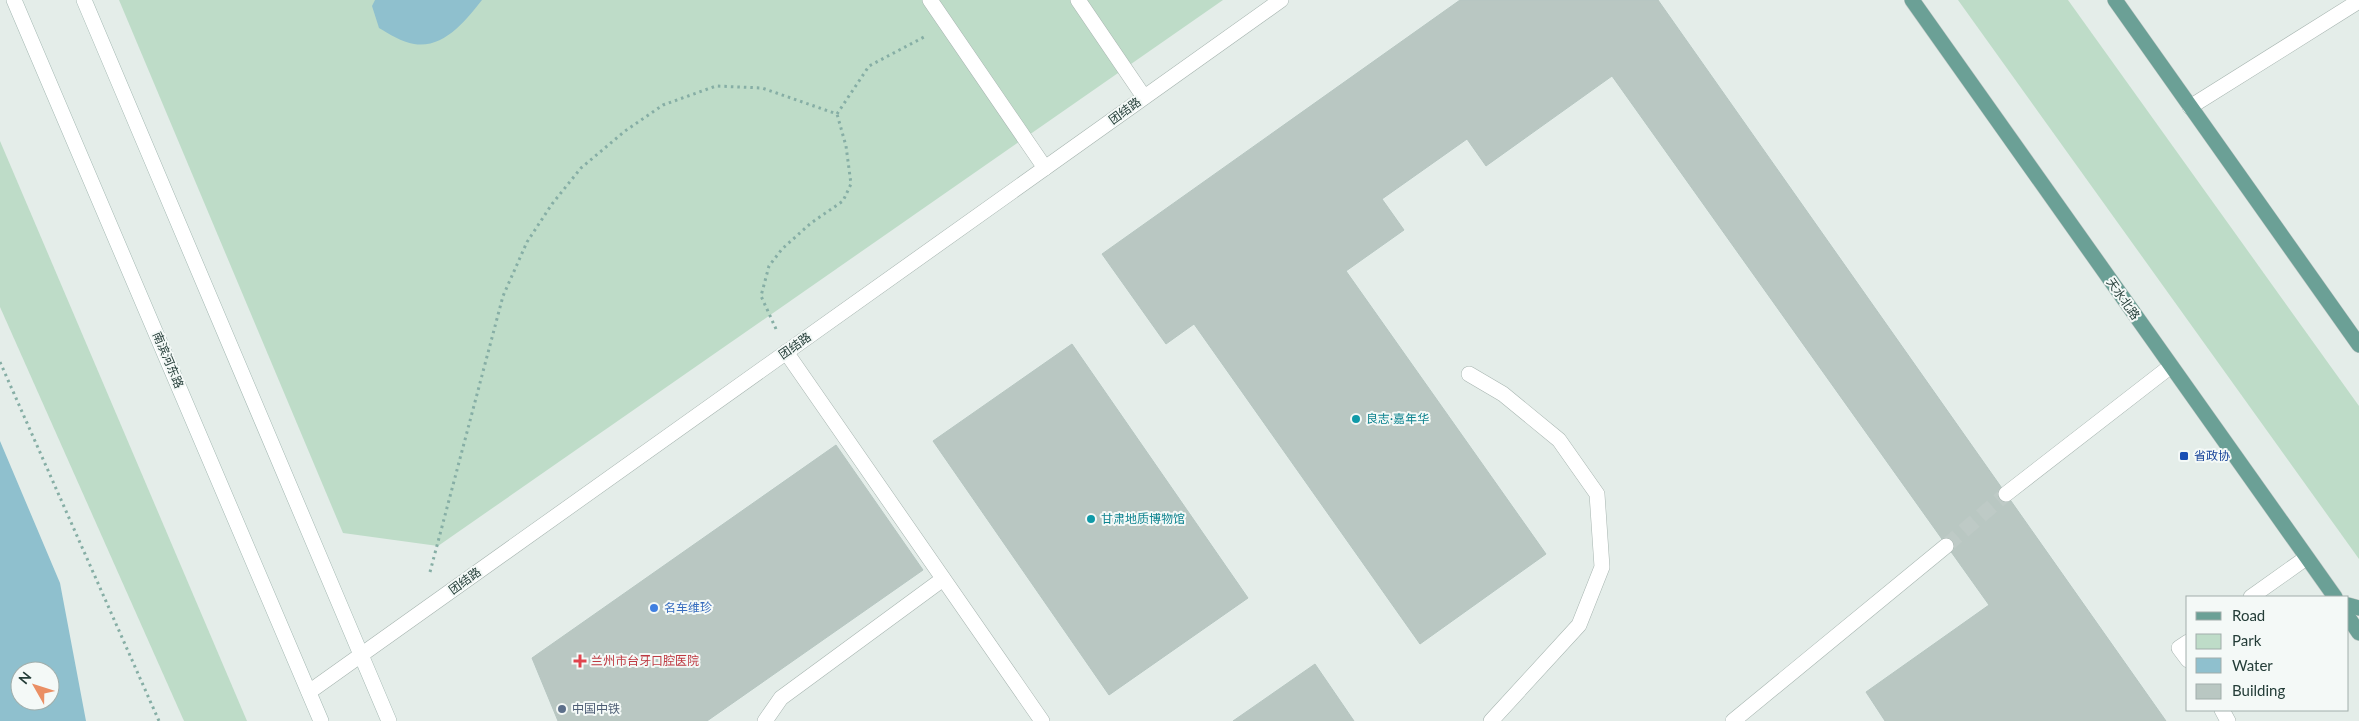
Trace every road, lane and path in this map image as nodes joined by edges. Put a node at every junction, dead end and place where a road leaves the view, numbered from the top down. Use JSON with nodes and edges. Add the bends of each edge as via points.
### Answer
{"nodes":[{"id":1,"x":14,"y":0,"type":"edge"},
{"id":2,"x":84,"y":0,"type":"edge"},
{"id":3,"x":930,"y":0,"type":"edge"},
{"id":4,"x":1078,"y":0,"type":"edge"},
{"id":5,"x":1281,"y":0,"type":"edge"},
{"id":6,"x":1912,"y":0,"type":"edge"},
{"id":7,"x":2115,"y":0,"type":"edge"},
{"id":8,"x":2359,"y":1,"type":"edge"},
{"id":9,"x":947,"y":25,"type":"junction"},
{"id":10,"x":1144,"y":97,"type":"junction"},
{"id":11,"x":2190,"y":107,"type":"junction"},
{"id":12,"x":837,"y":114,"type":"junction"},
{"id":13,"x":1045,"y":168,"type":"junction"},
{"id":14,"x":2359,"y":345,"type":"edge"},
{"id":15,"x":786,"y":352,"type":"junction"},
{"id":16,"x":0,"y":362,"type":"edge"},
{"id":17,"x":2171,"y":366,"type":"junction"},
{"id":18,"x":1469,"y":374,"type":"dead end"},
{"id":19,"x":2006,"y":494,"type":"tunnel mouth"},
{"id":20,"x":1946,"y":546,"type":"tunnel mouth"},
{"id":21,"x":2306,"y":558,"type":"junction"},
{"id":22,"x":944,"y":579,"type":"junction"},
{"id":23,"x":2252,"y":596,"type":"edge"},
{"id":24,"x":2334,"y":596,"type":"edge"},
{"id":25,"x":418,"y":614,"type":"junction"},
{"id":26,"x":2349,"y":618,"type":"edge"},
{"id":27,"x":2359,"y":633,"type":"edge"},
{"id":28,"x":2186,"y":643,"type":"edge"},
{"id":29,"x":362,"y":654,"type":"junction"},
{"id":30,"x":2186,"y":657,"type":"edge"},
{"id":31,"x":309,"y":692,"type":"junction"},
{"id":32,"x":158,"y":721,"type":"edge"},
{"id":33,"x":321,"y":721,"type":"edge"},
{"id":34,"x":389,"y":721,"type":"edge"},
{"id":35,"x":765,"y":721,"type":"edge"},
{"id":36,"x":1042,"y":721,"type":"edge"},
{"id":37,"x":1491,"y":721,"type":"edge"},
{"id":38,"x":1732,"y":721,"type":"edge"}],
"edges":[{"from":1,"to":31,"type":"street","name":"南滨河东路"},
{"from":2,"to":29,"type":"street"},
{"from":3,"to":9,"type":"street"},
{"from":4,"to":10,"type":"street"},
{"from":5,"to":10,"type":"street","name":"团结路"},
{"from":6,"to":17,"type":"main road","name":"天水北路"},
{"from":7,"to":11,"type":"main road"},
{"from":8,"to":11,"type":"street"},
{"from":9,"to":12,"type":"path","via":[[869,66]]},
{"from":9,"to":13,"type":"street"},
{"from":10,"to":13,"type":"street","name":"团结路"},
{"from":11,"to":14,"type":"main road"},
{"from":12,"to":15,"type":"path","via":[[846,146],[851,184],[842,201],[782,249],[769,266],[761,296]]},
{"from":12,"to":25,"type":"path","via":[[762,88],[716,86],[663,105],[625,131],[581,168],[527,242],[503,296]]},
{"from":13,"to":15,"type":"street","name":"团结路"},
{"from":15,"to":22,"type":"street"},
{"from":15,"to":25,"type":"street","name":"团结路"},
{"from":16,"to":32,"type":"path"},
{"from":17,"to":19,"type":"street"},
{"from":17,"to":21,"type":"main road","name":"天水北路"},
{"from":18,"to":37,"type":"street","via":[[1503,394],[1560,440],[1597,494],[1602,566],[1579,625]]},
{"from":20,"to":38,"type":"street"},
{"from":21,"to":23,"type":"street"},
{"from":21,"to":24,"type":"main road","name":"天水北路"},
{"from":22,"to":35,"type":"street","via":[[780,698]]},
{"from":22,"to":36,"type":"street"},
{"from":25,"to":29,"type":"street","name":"团结路"},
{"from":26,"to":27,"type":"main road"},
{"from":28,"to":30,"type":"street","via":[[2179,648]]},
{"from":29,"to":31,"type":"street","name":"团结路"},
{"from":29,"to":34,"type":"street"},
{"from":31,"to":33,"type":"street","name":"南滨河东路"}]}
